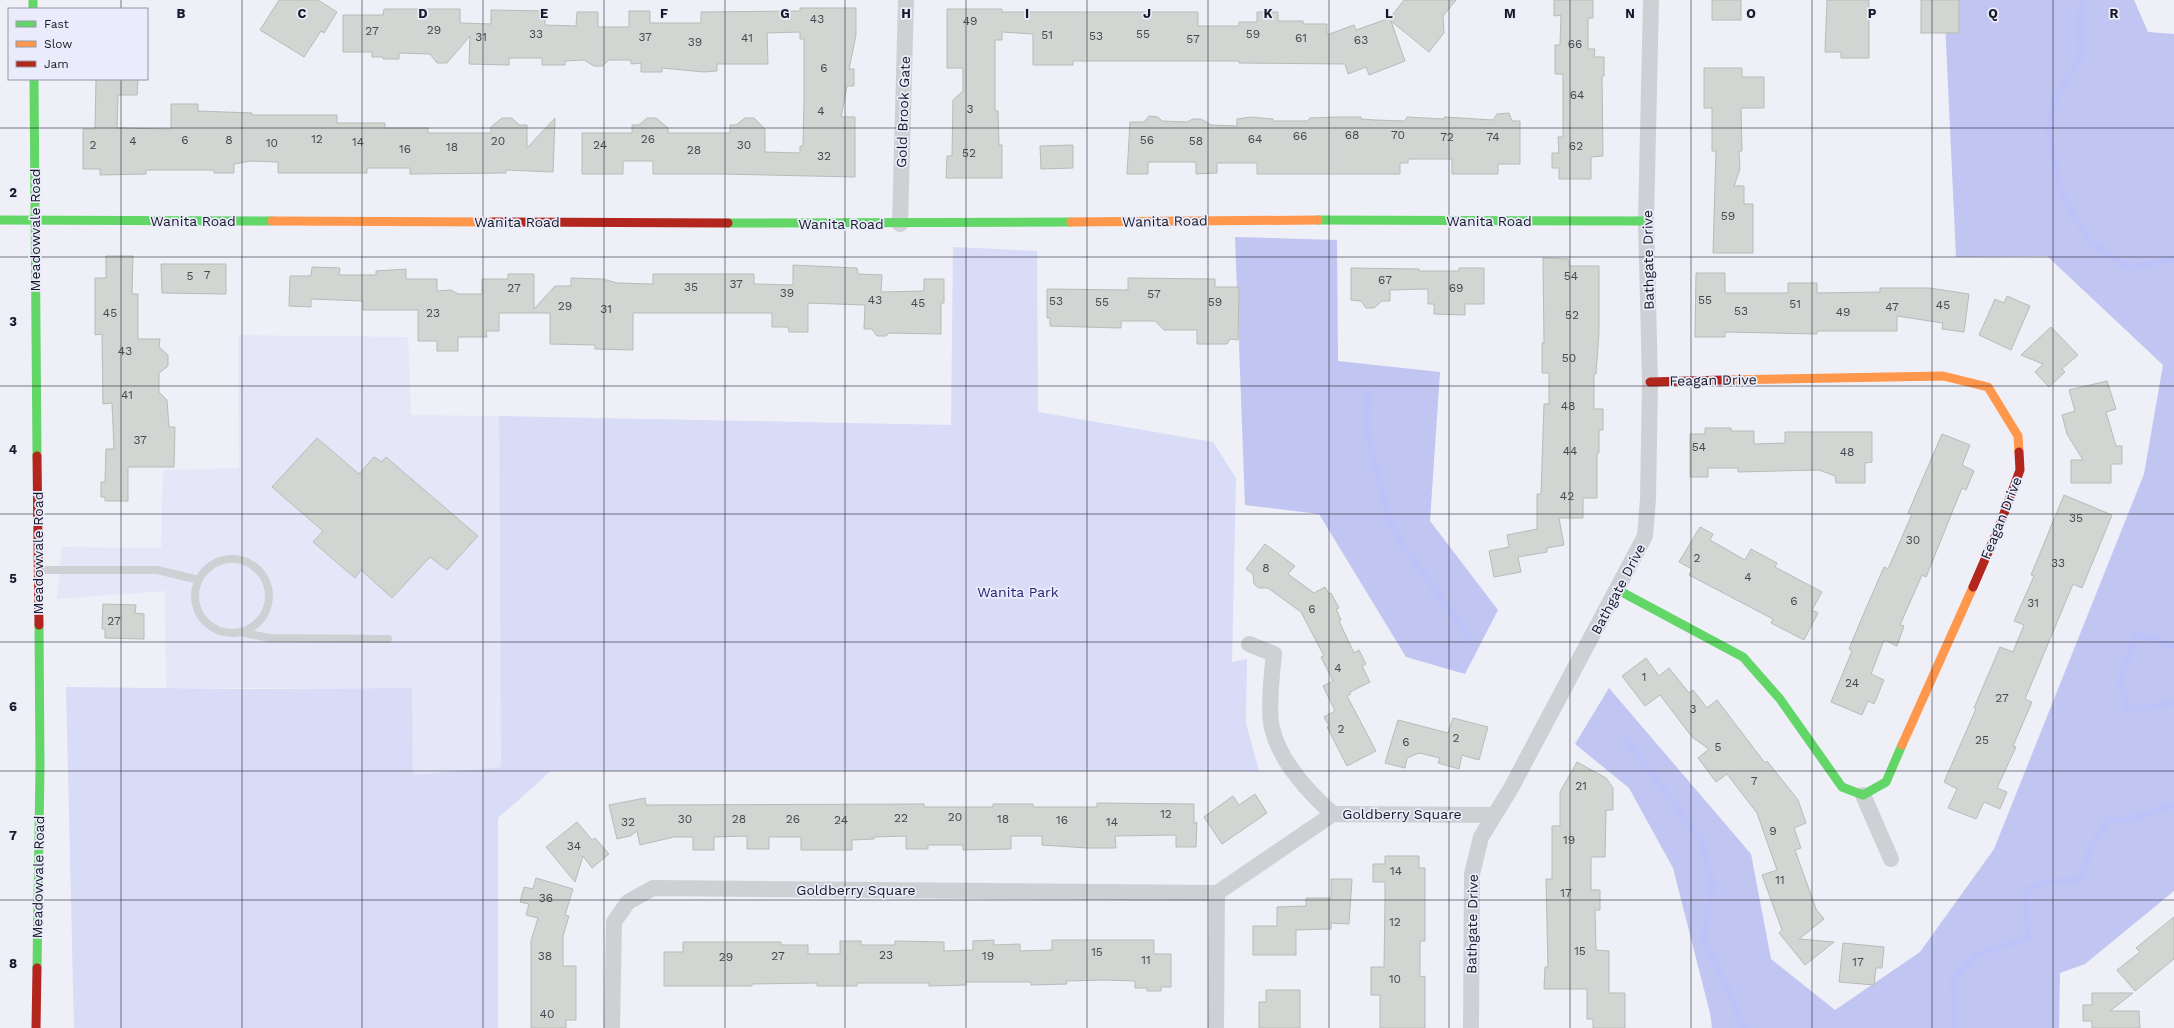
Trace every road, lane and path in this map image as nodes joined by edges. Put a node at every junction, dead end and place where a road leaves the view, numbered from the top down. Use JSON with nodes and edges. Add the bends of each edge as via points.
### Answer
{"nodes":[{"id":1,"x":906,"y":0,"type":"edge"},
{"id":2,"x":1651,"y":0,"type":"edge"},
{"id":3,"x":34,"y":80,"type":"edge"},
{"id":4,"x":0,"y":220,"type":"edge"},
{"id":5,"x":36,"y":220,"type":"junction"},
{"id":6,"x":1646,"y":221,"type":"junction"},
{"id":7,"x":900,"y":224,"type":"junction"},
{"id":8,"x":1650,"y":382,"type":"junction"},
{"id":9,"x":38,"y":570,"type":"junction"},
{"id":10,"x":199,"y":580,"type":"junction"},
{"id":11,"x":1618,"y":590,"type":"junction"},
{"id":12,"x":239,"y":632,"type":"junction"},
{"id":13,"x":388,"y":639,"type":"dead end"},
{"id":14,"x":1249,"y":644,"type":"dead end"},
{"id":15,"x":1863,"y":795,"type":"junction"},
{"id":16,"x":1333,"y":814,"type":"junction"},
{"id":17,"x":1492,"y":815,"type":"junction"},
{"id":18,"x":1892,"y":858,"type":"dead end"},
{"id":19,"x":1217,"y":893,"type":"junction"},
{"id":20,"x":36,"y":1028,"type":"edge"},
{"id":21,"x":612,"y":1028,"type":"edge"},
{"id":22,"x":1216,"y":1028,"type":"edge"},
{"id":23,"x":1471,"y":1028,"type":"edge"}],
"edges":[{"from":1,"to":7,"type":"street","name":"Gold Brook Gate"},
{"from":2,"to":6,"type":"street","name":"Bathgate Drive"},
{"from":3,"to":5,"type":"street","name":"Meadowvale Road"},
{"from":4,"to":5,"type":"street","name":"Wanita Road"},
{"from":5,"to":7,"type":"street","name":"Wanita Road"},
{"from":5,"to":9,"type":"street","name":"Meadowvale Road"},
{"from":6,"to":7,"type":"street","name":"Wanita Road","via":[[1226,220]]},
{"from":6,"to":8,"type":"street","name":"Bathgate Drive"},
{"from":8,"to":11,"type":"street","name":"Bathgate Drive","via":[[1645,536]]},
{"from":8,"to":15,"type":"street","name":"Feagan Drive","via":[[1943,376],[1988,387],[2018,436],[2020,470],[2000,527],[1886,782]]},
{"from":9,"to":10,"type":"lane","via":[[157,570]]},
{"from":9,"to":20,"type":"street","name":"Meadowvale Road","via":[[40,792]]},
{"from":10,"to":12,"type":"lane","via":[[195,600],[198,612],[205,622],[221,631]]},
{"from":10,"to":12,"type":"lane","via":[[209,566],[233,559],[255,567],[263,576],[268,587],[266,611],[250,628]]},
{"from":11,"to":15,"type":"street","via":[[1743,657],[1780,699],[1842,787]]},
{"from":11,"to":17,"type":"street","name":"Bathgate Drive","via":[[1510,790]]},
{"from":12,"to":13,"type":"lane","via":[[270,638]]},
{"from":14,"to":16,"type":"street","via":[[1274,654],[1271,727],[1286,760],[1313,797]]},
{"from":15,"to":18,"type":"street"},
{"from":16,"to":17,"type":"street","name":"Goldberry Square"},
{"from":16,"to":19,"type":"street","name":"Goldberry Square"},
{"from":17,"to":23,"type":"street","name":"Bathgate Drive","via":[[1481,837],[1472,874]]},
{"from":19,"to":21,"type":"street","name":"Goldberry Square","via":[[653,888],[628,902],[614,922]]},
{"from":19,"to":22,"type":"street"}]}
